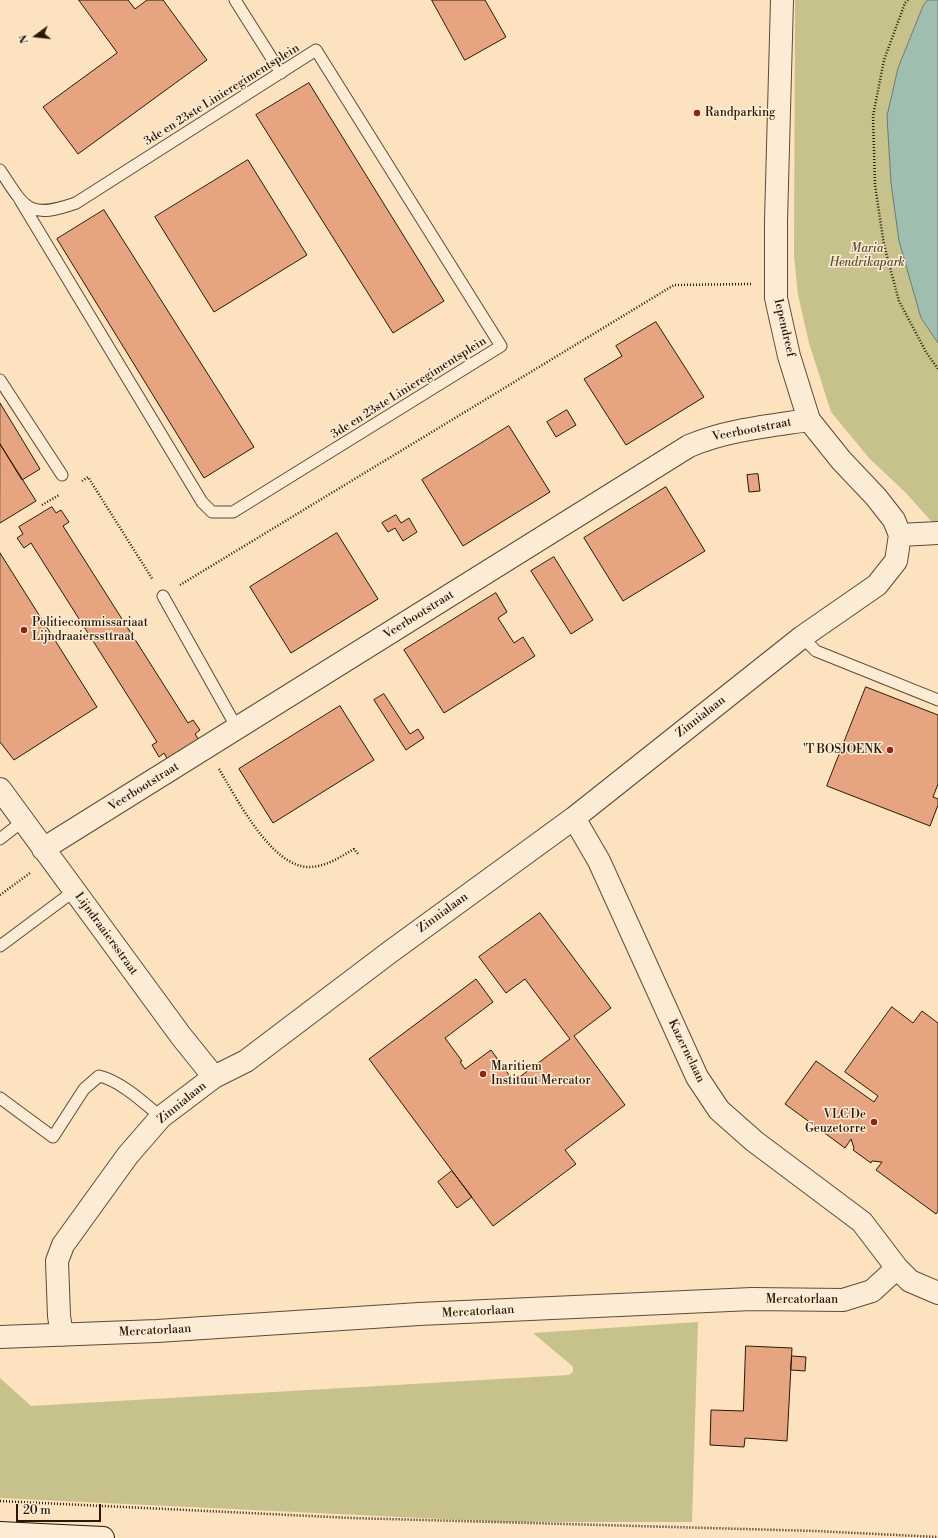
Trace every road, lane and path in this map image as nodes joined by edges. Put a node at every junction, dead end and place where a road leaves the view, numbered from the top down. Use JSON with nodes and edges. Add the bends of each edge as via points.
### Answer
{"nodes":[{"id":1,"x":235,"y":0,"type":"edge"},
{"id":2,"x":782,"y":0,"type":"edge"},
{"id":3,"x":908,"y":0,"type":"edge"},
{"id":4,"x":281,"y":73,"type":"junction"},
{"id":5,"x":0,"y":170,"type":"edge"},
{"id":6,"x":20,"y":200,"type":"junction"},
{"id":7,"x":776,"y":283,"type":"junction"},
{"id":8,"x":938,"y":369,"type":"edge"},
{"id":9,"x":0,"y":380,"type":"edge"},
{"id":10,"x":809,"y":420,"type":"junction"},
{"id":11,"x":62,"y":474,"type":"dead end"},
{"id":12,"x":76,"y":484,"type":"dead end"},
{"id":13,"x":64,"y":491,"type":"dead end"},
{"id":14,"x":42,"y":505,"type":"dead end"},
{"id":15,"x":938,"y":533,"type":"edge"},
{"id":16,"x":900,"y":535,"type":"junction"},
{"id":17,"x":163,"y":596,"type":"junction"},
{"id":18,"x":802,"y":637,"type":"junction"},
{"id":19,"x":938,"y":700,"type":"edge"},
{"id":20,"x":237,"y":728,"type":"junction"},
{"id":21,"x":206,"y":748,"type":"junction"},
{"id":22,"x":0,"y":790,"type":"edge"},
{"id":23,"x":574,"y":818,"type":"junction"},
{"id":24,"x":23,"y":822,"type":"junction"},
{"id":25,"x":0,"y":839,"type":"edge"},
{"id":26,"x":47,"y":854,"type":"junction"},
{"id":27,"x":358,"y":854,"type":"dead end"},
{"id":28,"x":74,"y":891,"type":"junction"},
{"id":29,"x":0,"y":895,"type":"edge"},
{"id":30,"x":0,"y":946,"type":"edge"},
{"id":31,"x":214,"y":1076,"type":"junction"},
{"id":32,"x":0,"y":1098,"type":"edge"},
{"id":33,"x":161,"y":1117,"type":"junction"},
{"id":34,"x":897,"y":1268,"type":"junction"},
{"id":35,"x":938,"y":1293,"type":"edge"},
{"id":36,"x":62,"y":1335,"type":"junction"},
{"id":37,"x":0,"y":1337,"type":"edge"},
{"id":38,"x":0,"y":1501,"type":"edge"},
{"id":39,"x":0,"y":1532,"type":"edge"},
{"id":40,"x":938,"y":1537,"type":"edge"},
{"id":41,"x":103,"y":1538,"type":"edge"}],
"edges":[{"from":1,"to":4,"type":"lane"},
{"from":2,"to":7,"type":"street","name":"Iependreef"},
{"from":3,"to":8,"type":"path","via":[[884,60],[873,116],[875,185],[884,244],[899,300],[926,352]]},
{"from":4,"to":6,"type":"lane","name":"3de en 23ste Linieregimentsplein","via":[[76,203],[56,210],[34,211]]},
{"from":4,"to":6,"type":"lane","name":"3de en 23ste Linieregimentsplein","via":[[316,50],[501,346],[233,512],[212,512],[202,502]]},
{"from":5,"to":6,"type":"lane","name":"3de en 23ste Linieregimentsplein"},
{"from":7,"to":10,"type":"street","name":"Iependreef","via":[[776,298],[789,356]]},
{"from":7,"to":17,"type":"path","via":[[674,285]]},
{"from":9,"to":11,"type":"lane"},
{"from":10,"to":16,"type":"street","name":"Iependreef","via":[[841,460],[876,497],[894,520]]},
{"from":10,"to":20,"type":"street","name":"Veerbootstraat","via":[[722,434],[689,446]]},
{"from":12,"to":17,"type":"path","via":[[88,477]]},
{"from":13,"to":14,"type":"path"},
{"from":15,"to":16,"type":"street"},
{"from":16,"to":18,"type":"street","name":"Zinnialaan","via":[[896,561],[877,585]]},
{"from":17,"to":20,"type":"lane"},
{"from":18,"to":19,"type":"lane","via":[[816,651]]},
{"from":18,"to":23,"type":"street","name":"Zinnialaan"},
{"from":20,"to":21,"type":"street","name":"Veerbootstraat"},
{"from":21,"to":26,"type":"street","name":"Veerbootstraat"},
{"from":21,"to":27,"type":"path","via":[[258,831],[289,861],[308,867],[318,866],[332,862],[354,849]]},
{"from":22,"to":24,"type":"street","name":"Lijndraaiersstraat"},
{"from":23,"to":31,"type":"street","name":"Zinnialaan","via":[[246,1061]]},
{"from":23,"to":34,"type":"street","name":"Kazernelaan","via":[[599,861],[697,1077],[719,1110],[754,1141],[862,1222]]},
{"from":24,"to":25,"type":"lane"},
{"from":24,"to":26,"type":"street","name":"Lijndraaiersstraat"},
{"from":26,"to":28,"type":"street","name":"Lijndraaiersstraat"},
{"from":26,"to":29,"type":"path"},
{"from":28,"to":30,"type":"lane"},
{"from":28,"to":31,"type":"street","name":"Lijndraaiersstraat","via":[[181,1036]]},
{"from":31,"to":33,"type":"street","name":"Zinnialaan"},
{"from":32,"to":33,"type":"lane","via":[[53,1137],[84,1088],[99,1076],[109,1078]]},
{"from":33,"to":36,"type":"street","name":"Zinnialaan","via":[[128,1155],[63,1245],[57,1261]]},
{"from":34,"to":35,"type":"street","via":[[910,1281]]},
{"from":34,"to":36,"type":"street","name":"Mercatorlaan","via":[[872,1291],[843,1300],[729,1300],[419,1314]]},
{"from":36,"to":37,"type":"street","name":"Mercatorlaan"},
{"from":38,"to":40,"type":"path","via":[[352,1518],[815,1531]]},
{"from":39,"to":41,"type":"street"}]}
